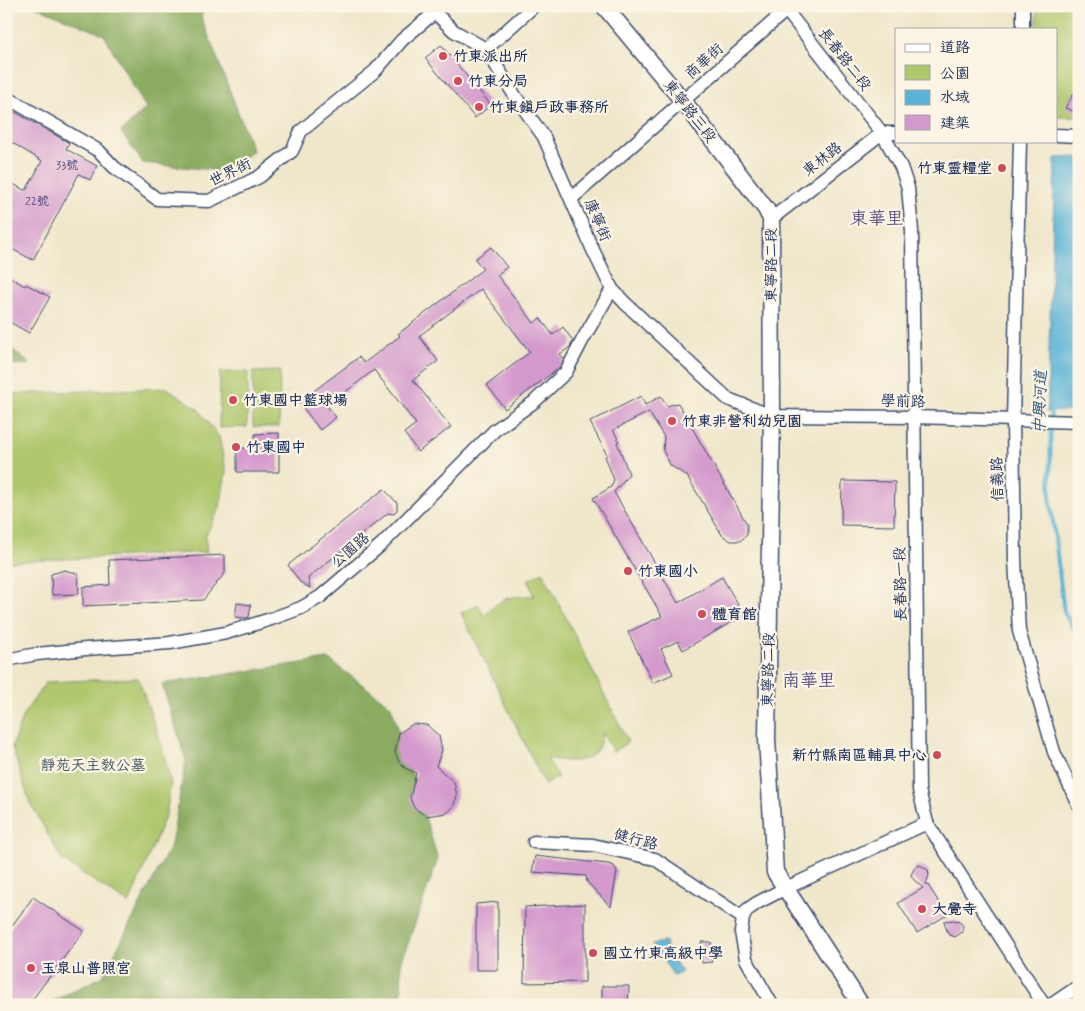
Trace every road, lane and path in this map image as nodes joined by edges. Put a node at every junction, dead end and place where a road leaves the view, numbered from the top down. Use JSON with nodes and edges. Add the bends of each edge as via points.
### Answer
{"nodes":[{"id":1,"x":534,"y":6,"type":"edge"},
{"id":2,"x":604,"y":6,"type":"edge"},
{"id":3,"x":1023,"y":6,"type":"edge"},
{"id":4,"x":786,"y":8,"type":"edge"},
{"id":5,"x":431,"y":9,"type":"edge"},
{"id":6,"x":1022,"y":28,"type":"edge"},
{"id":7,"x":486,"y":48,"type":"junction"},
{"id":8,"x":6,"y":98,"type":"edge"},
{"id":9,"x":683,"y":101,"type":"junction"},
{"id":10,"x":882,"y":133,"type":"junction"},
{"id":11,"x":895,"y":133,"type":"edge"},
{"id":12,"x":1058,"y":135,"type":"edge"},
{"id":13,"x":1079,"y":136,"type":"edge"},
{"id":14,"x":1020,"y":142,"type":"edge"},
{"id":15,"x":571,"y":199,"type":"junction"},
{"id":16,"x":771,"y":219,"type":"junction"},
{"id":17,"x":612,"y":288,"type":"junction"},
{"id":18,"x":772,"y":416,"type":"junction"},
{"id":19,"x":914,"y":417,"type":"junction"},
{"id":20,"x":1012,"y":420,"type":"junction"},
{"id":21,"x":1079,"y":422,"type":"edge"},
{"id":22,"x":6,"y":660,"type":"edge"},
{"id":23,"x":1079,"y":806,"type":"edge"},
{"id":24,"x":927,"y":823,"type":"junction"},
{"id":25,"x":534,"y":842,"type":"dead end"},
{"id":26,"x":784,"y":889,"type":"junction"},
{"id":27,"x":743,"y":918,"type":"junction"},
{"id":28,"x":1079,"y":986,"type":"edge"},
{"id":29,"x":772,"y":1005,"type":"edge"},
{"id":30,"x":861,"y":1005,"type":"edge"},
{"id":31,"x":1044,"y":1005,"type":"edge"},
{"id":32,"x":1051,"y":1005,"type":"edge"}],
"edges":[{"from":1,"to":7,"type":"street"},
{"from":2,"to":9,"type":"main road","name":"東寧路三段"},
{"from":3,"to":6,"type":"street"},
{"from":4,"to":9,"type":"street","name":"商華街"},
{"from":4,"to":10,"type":"street","name":"長春路二段"},
{"from":5,"to":7,"type":"street","via":[[454,31]]},
{"from":5,"to":8,"type":"street","name":"世界街","via":[[375,71],[301,131],[292,151],[259,177],[209,200],[156,200],[114,167],[100,151]]},
{"from":7,"to":15,"type":"street","name":"康寧街","via":[[514,96],[544,137]]},
{"from":9,"to":15,"type":"street","name":"商華街"},
{"from":9,"to":16,"type":"main road","name":"東寧路三段","via":[[766,208]]},
{"from":10,"to":11,"type":"street"},
{"from":10,"to":16,"type":"street","name":"東林路"},
{"from":10,"to":19,"type":"street","name":"長春路一段","via":[[901,167],[908,188],[912,231]]},
{"from":12,"to":13,"type":"street"},
{"from":14,"to":20,"type":"street","name":"信義路"},
{"from":15,"to":17,"type":"street","name":"康寧街"},
{"from":16,"to":18,"type":"main road","name":"東寧路二段"},
{"from":17,"to":18,"type":"street","name":"康寧街","via":[[728,399]]},
{"from":17,"to":22,"type":"street","name":"公園路","via":[[566,372],[534,402],[495,430],[382,544],[320,597],[301,608],[226,633],[170,643],[37,654]]},
{"from":18,"to":19,"type":"street","name":"學前路"},
{"from":18,"to":26,"type":"main road","name":"東寧路二段","via":[[767,738],[774,872]]},
{"from":19,"to":20,"type":"street","name":"學前路"},
{"from":19,"to":24,"type":"street","name":"長春路一段","via":[[919,790]]},
{"from":20,"to":21,"type":"street","name":"學前路"},
{"from":20,"to":23,"type":"street","name":"信義路","via":[[1019,631],[1054,752]]},
{"from":24,"to":26,"type":"street"},
{"from":24,"to":31,"type":"street","name":"長春路一段"},
{"from":25,"to":27,"type":"street","name":"健行路","via":[[593,845],[655,859]]},
{"from":26,"to":27,"type":"street","via":[[747,910]]},
{"from":26,"to":30,"type":"main road","name":"東寧路二段"},
{"from":27,"to":29,"type":"street","via":[[746,959]]},
{"from":28,"to":32,"type":"street"}]}
